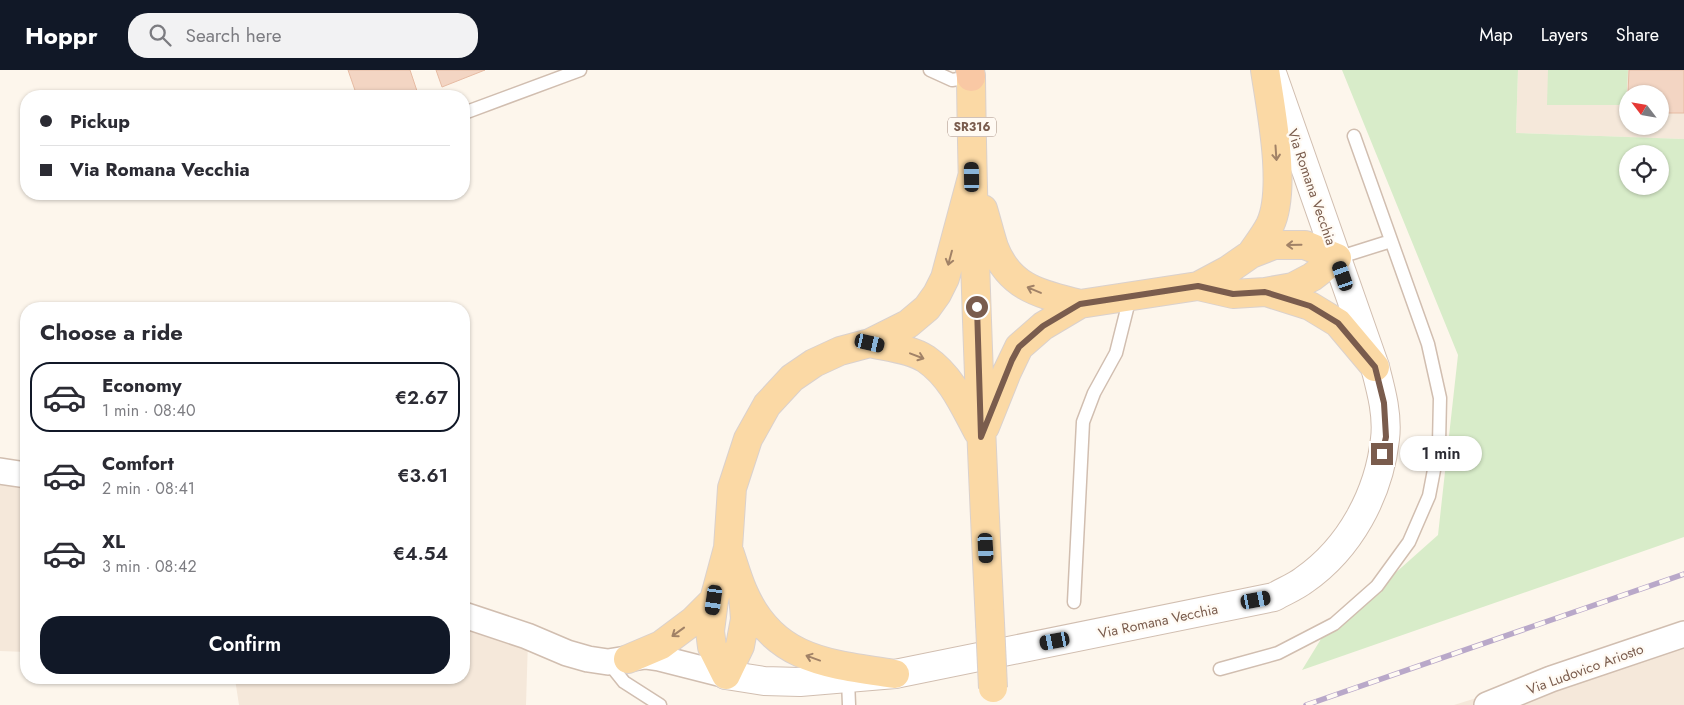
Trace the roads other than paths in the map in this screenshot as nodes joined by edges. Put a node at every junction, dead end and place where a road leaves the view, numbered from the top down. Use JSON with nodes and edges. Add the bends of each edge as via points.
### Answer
{"nodes":[{"id":1,"x":580,"y":70,"type":"edge"},
{"id":2,"x":930,"y":70,"type":"edge"},
{"id":3,"x":1266,"y":70,"type":"edge"},
{"id":4,"x":1271,"y":70,"type":"edge"},
{"id":5,"x":971,"y":72,"type":"edge"},
{"id":6,"x":470,"y":110,"type":"edge"},
{"id":7,"x":1354,"y":136,"type":"dead end"},
{"id":8,"x":972,"y":177,"type":"junction"},
{"id":9,"x":1391,"y":241,"type":"junction"},
{"id":10,"x":1251,"y":254,"type":"junction"},
{"id":11,"x":1337,"y":258,"type":"junction"},
{"id":12,"x":1198,"y":286,"type":"junction"},
{"id":13,"x":1265,"y":292,"type":"junction"},
{"id":14,"x":1130,"y":296,"type":"junction"},
{"id":15,"x":1080,"y":304,"type":"junction"},
{"id":16,"x":870,"y":343,"type":"junction"},
{"id":17,"x":1375,"y":367,"type":"junction"},
{"id":18,"x":981,"y":437,"type":"junction"},
{"id":19,"x":0,"y":471,"type":"edge"},
{"id":20,"x":20,"y":475,"type":"edge"},
{"id":21,"x":728,"y":548,"type":"junction"},
{"id":22,"x":743,"y":592,"type":"junction"},
{"id":23,"x":714,"y":600,"type":"junction"},
{"id":24,"x":1074,"y":602,"type":"dead end"},
{"id":25,"x":470,"y":617,"type":"edge"},
{"id":26,"x":1684,"y":634,"type":"edge"},
{"id":27,"x":618,"y":660,"type":"junction"},
{"id":28,"x":1220,"y":669,"type":"dead end"},
{"id":29,"x":895,"y":674,"type":"junction"},
{"id":30,"x":726,"y":675,"type":"junction"},
{"id":31,"x":848,"y":692,"type":"edge"},
{"id":32,"x":993,"y":697,"type":"edge"},
{"id":33,"x":660,"y":705,"type":"edge"},
{"id":34,"x":1487,"y":705,"type":"edge"}],
"edges":[{"from":1,"to":6,"type":"lane"},
{"from":2,"to":5,"type":"lane","via":[[952,80]]},
{"from":3,"to":10,"type":"main road","one_way":true,"via":[[1278,191],[1270,224]]},
{"from":4,"to":11,"type":"street","name":"Via Romana Vecchia"},
{"from":5,"to":8,"type":"main road","number":"SR316"},
{"from":7,"to":9,"type":"lane"},
{"from":15,"to":8,"type":"main road","one_way":true,"via":[[1034,291],[1011,275],[994,247]]},
{"from":8,"to":16,"type":"main road","one_way":true,"via":[[945,278],[937,294],[927,308],[908,324]]},
{"from":8,"to":18,"type":"main road","number":"SR316"},
{"from":9,"to":11,"type":"lane"},
{"from":9,"to":28,"type":"lane","via":[[1428,344],[1440,398],[1439,444],[1429,496],[1409,542],[1377,586],[1334,624],[1278,653]]},
{"from":11,"to":10,"type":"main road","one_way":true,"via":[[1305,245],[1274,246]]},
{"from":10,"to":12,"type":"main road"},
{"from":11,"to":13,"type":"main road","via":[[1293,287]]},
{"from":11,"to":17,"type":"street","name":"Via Romana Vecchia"},
{"from":12,"to":13,"type":"main road","via":[[1233,294]]},
{"from":12,"to":14,"type":"main road"},
{"from":13,"to":17,"type":"main road","via":[[1310,306],[1338,323]]},
{"from":14,"to":15,"type":"main road"},
{"from":14,"to":24,"type":"lane","via":[[1116,352],[1083,422]]},
{"from":15,"to":18,"type":"main road","via":[[1043,326],[1019,347]]},
{"from":16,"to":18,"type":"main road","one_way":true,"via":[[926,359],[953,386]]},
{"from":16,"to":21,"type":"main road","via":[[840,351],[814,363],[792,378],[767,405],[748,439],[732,488]]},
{"from":17,"to":29,"type":"street","name":"Via Romana Vecchia","via":[[1384,403],[1386,437],[1379,472],[1369,501],[1351,533],[1331,558],[1304,581],[1274,597]]},
{"from":18,"to":32,"type":"main road","number":"SR316","bridge":true},
{"from":19,"to":20,"type":"street"},
{"from":21,"to":22,"type":"main road"},
{"from":21,"to":23,"type":"main road"},
{"from":29,"to":22,"type":"main road","one_way":true,"via":[[829,664],[797,652],[762,623]]},
{"from":22,"to":30,"type":"main road","via":[[745,619],[740,646]]},
{"from":23,"to":27,"type":"main road","one_way":true,"via":[[694,621],[661,644]]},
{"from":23,"to":30,"type":"main road","via":[[710,630],[712,647]]},
{"from":25,"to":27,"type":"street","name":"Via Romana Vecchia","via":[[527,636],[567,654],[588,660]]},
{"from":26,"to":34,"type":"street","name":"Via Ludovico Ariosto"},
{"from":27,"to":30,"type":"street","name":"Via Romana Vecchia","via":[[645,656]]},
{"from":27,"to":33,"type":"lane","via":[[624,682]]},
{"from":29,"to":31,"type":"street","name":"Via Romana Vecchia"},
{"from":30,"to":31,"type":"street","name":"Via Romana Vecchia","via":[[800,682]]}]}
